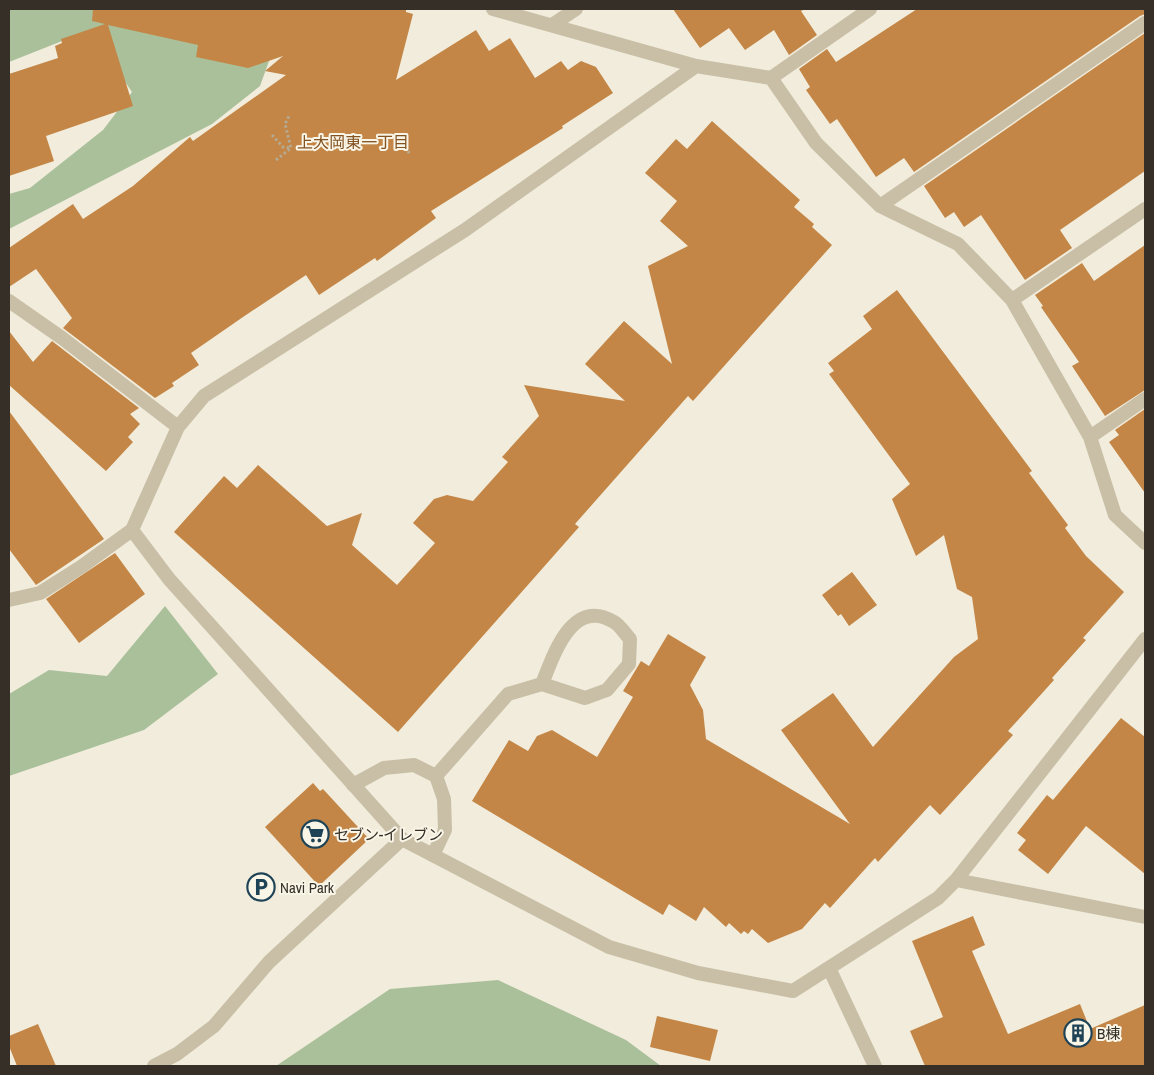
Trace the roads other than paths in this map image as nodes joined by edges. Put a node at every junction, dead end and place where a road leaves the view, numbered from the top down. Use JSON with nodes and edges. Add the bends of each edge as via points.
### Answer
{"nodes":[{"id":1,"x":493,"y":9,"type":"edge"},
{"id":2,"x":576,"y":9,"type":"edge"},
{"id":3,"x":870,"y":9,"type":"edge"},
{"id":4,"x":1145,"y":24,"type":"edge"},
{"id":5,"x":552,"y":25,"type":"junction"},
{"id":6,"x":696,"y":66,"type":"junction"},
{"id":7,"x":771,"y":78,"type":"junction"},
{"id":8,"x":880,"y":206,"type":"junction"},
{"id":9,"x":1145,"y":209,"type":"edge"},
{"id":10,"x":1012,"y":300,"type":"junction"},
{"id":11,"x":9,"y":301,"type":"edge"},
{"id":12,"x":1145,"y":399,"type":"edge"},
{"id":13,"x":178,"y":427,"type":"junction"},
{"id":14,"x":1090,"y":437,"type":"junction"},
{"id":15,"x":132,"y":530,"type":"junction"},
{"id":16,"x":1145,"y":543,"type":"edge"},
{"id":17,"x":10,"y":598,"type":"edge"},
{"id":18,"x":1145,"y":639,"type":"edge"},
{"id":19,"x":542,"y":684,"type":"junction"},
{"id":20,"x":436,"y":776,"type":"junction"},
{"id":21,"x":353,"y":785,"type":"junction"},
{"id":22,"x":402,"y":839,"type":"junction"},
{"id":23,"x":433,"y":855,"type":"junction"},
{"id":24,"x":956,"y":880,"type":"junction"},
{"id":25,"x":1145,"y":917,"type":"edge"},
{"id":26,"x":829,"y":968,"type":"junction"},
{"id":27,"x":154,"y":1066,"type":"edge"},
{"id":28,"x":875,"y":1066,"type":"edge"}],
"edges":[{"from":1,"to":5,"type":"street"},
{"from":2,"to":5,"type":"street"},
{"from":3,"to":7,"type":"street"},
{"from":4,"to":8,"type":"street"},
{"from":5,"to":6,"type":"street"},
{"from":6,"to":7,"type":"street"},
{"from":6,"to":13,"type":"street","via":[[465,230],[204,396]]},
{"from":7,"to":8,"type":"street","via":[[816,143]]},
{"from":8,"to":10,"type":"street","via":[[958,244]]},
{"from":9,"to":10,"type":"street"},
{"from":10,"to":14,"type":"street"},
{"from":11,"to":13,"type":"street"},
{"from":12,"to":14,"type":"street"},
{"from":13,"to":15,"type":"street"},
{"from":14,"to":16,"type":"street","via":[[1115,515]]},
{"from":15,"to":17,"type":"street","via":[[40,593]]},
{"from":15,"to":21,"type":"street","via":[[169,578]]},
{"from":18,"to":24,"type":"street"},
{"from":19,"to":19,"type":"street","via":[[556,648],[572,623],[594,616],[615,622],[630,639],[629,664],[607,690],[585,698]]},
{"from":19,"to":20,"type":"street","via":[[508,694]]},
{"from":20,"to":21,"type":"street","via":[[414,765],[384,768]]},
{"from":20,"to":23,"type":"street","via":[[444,799],[445,830]]},
{"from":21,"to":22,"type":"street"},
{"from":22,"to":23,"type":"street"},
{"from":22,"to":27,"type":"street","via":[[269,962],[214,1026],[177,1054]]},
{"from":23,"to":26,"type":"street","via":[[609,947],[689,970],[793,991]]},
{"from":24,"to":25,"type":"street"},
{"from":24,"to":26,"type":"street","via":[[938,898]]},
{"from":26,"to":28,"type":"street"}]}
